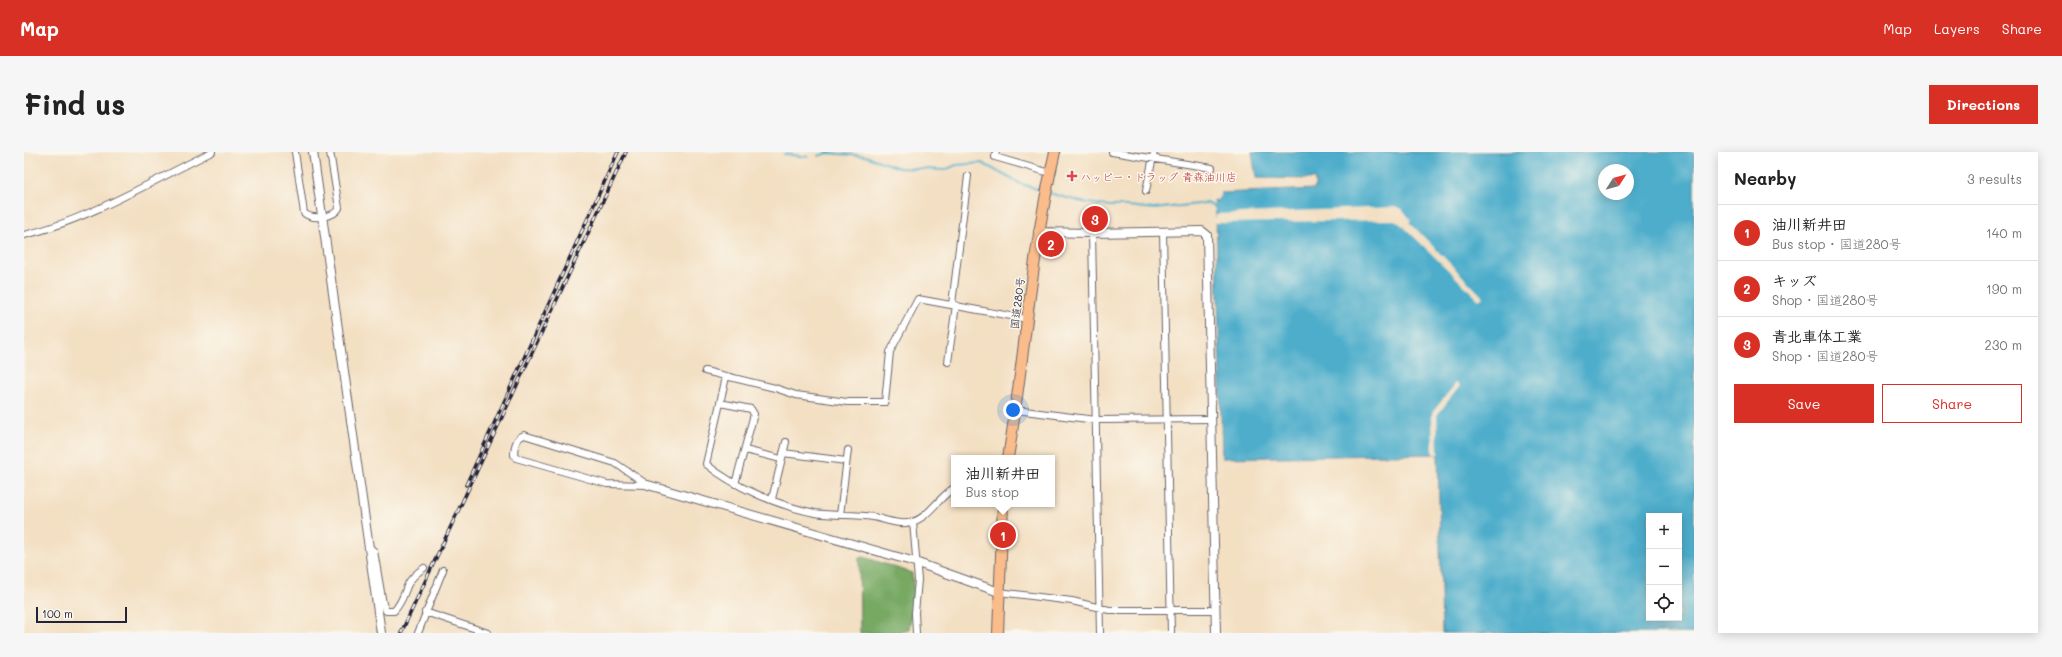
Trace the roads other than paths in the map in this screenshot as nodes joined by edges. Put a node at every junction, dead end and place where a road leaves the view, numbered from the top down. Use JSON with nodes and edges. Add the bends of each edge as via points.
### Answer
{"nodes":[{"id":1,"x":212,"y":152,"type":"edge"},
{"id":2,"x":295,"y":152,"type":"edge"},
{"id":3,"x":312,"y":152,"type":"edge"},
{"id":4,"x":330,"y":152,"type":"edge"},
{"id":5,"x":996,"y":152,"type":"edge"},
{"id":6,"x":1055,"y":152,"type":"edge"},
{"id":7,"x":1112,"y":152,"type":"edge"},
{"id":8,"x":1154,"y":155,"type":"edge"},
{"id":9,"x":1212,"y":168,"type":"dead end"},
{"id":10,"x":1050,"y":173,"type":"junction"},
{"id":11,"x":968,"y":176,"type":"dead end"},
{"id":12,"x":1146,"y":191,"type":"dead end"},
{"id":13,"x":322,"y":216,"type":"junction"},
{"id":14,"x":1163,"y":231,"type":"junction"},
{"id":15,"x":1038,"y":232,"type":"junction"},
{"id":16,"x":1092,"y":233,"type":"junction"},
{"id":17,"x":24,"y":235,"type":"edge"},
{"id":18,"x":954,"y":305,"type":"junction"},
{"id":19,"x":1027,"y":319,"type":"junction"},
{"id":20,"x":948,"y":362,"type":"dead end"},
{"id":21,"x":705,"y":371,"type":"dead end"},
{"id":22,"x":726,"y":377,"type":"junction"},
{"id":23,"x":720,"y":403,"type":"junction"},
{"id":24,"x":1016,"y":410,"type":"junction"},
{"id":25,"x":1211,"y":418,"type":"junction"},
{"id":26,"x":1167,"y":419,"type":"junction"},
{"id":27,"x":1096,"y":420,"type":"junction"},
{"id":28,"x":786,"y":442,"type":"dead end"},
{"id":29,"x":745,"y":450,"type":"junction"},
{"id":30,"x":848,"y":450,"type":"dead end"},
{"id":31,"x":783,"y":453,"type":"junction"},
{"id":32,"x":1008,"y":455,"type":"edge"},
{"id":33,"x":781,"y":460,"type":"junction"},
{"id":34,"x":846,"y":461,"type":"junction"},
{"id":35,"x":735,"y":484,"type":"junction"},
{"id":36,"x":648,"y":485,"type":"junction"},
{"id":37,"x":951,"y":490,"type":"edge"},
{"id":38,"x":772,"y":499,"type":"junction"},
{"id":39,"x":1004,"y":507,"type":"edge"},
{"id":40,"x":840,"y":515,"type":"junction"},
{"id":41,"x":913,"y":522,"type":"junction"},
{"id":42,"x":369,"y":547,"type":"junction"},
{"id":43,"x":915,"y":562,"type":"junction"},
{"id":44,"x":424,"y":568,"type":"dead end"},
{"id":45,"x":443,"y":570,"type":"dead end"},
{"id":46,"x":999,"y":592,"type":"junction"},
{"id":47,"x":1100,"y":608,"type":"junction"},
{"id":48,"x":1216,"y":610,"type":"junction"},
{"id":49,"x":1171,"y":611,"type":"junction"},
{"id":50,"x":425,"y":612,"type":"junction"},
{"id":51,"x":381,"y":633,"type":"edge"},
{"id":52,"x":418,"y":633,"type":"edge"},
{"id":53,"x":488,"y":633,"type":"edge"},
{"id":54,"x":916,"y":633,"type":"edge"},
{"id":55,"x":998,"y":633,"type":"edge"},
{"id":56,"x":1100,"y":633,"type":"edge"},
{"id":57,"x":1171,"y":633,"type":"edge"},
{"id":58,"x":1216,"y":633,"type":"edge"}],
"edges":[{"from":1,"to":17,"type":"street","via":[[86,213],[49,229]]},
{"from":2,"to":13,"type":"street","via":[[304,213],[308,216]]},
{"from":3,"to":13,"type":"street"},
{"from":4,"to":13,"type":"street","via":[[339,208],[333,214]]},
{"from":5,"to":10,"type":"street","via":[[994,157]]},
{"from":6,"to":10,"type":"highway","name":"国道280号"},
{"from":7,"to":8,"type":"street"},
{"from":8,"to":9,"type":"street"},
{"from":8,"to":12,"type":"street"},
{"from":10,"to":15,"type":"highway","name":"国道280号"},
{"from":11,"to":18,"type":"street"},
{"from":13,"to":42,"type":"street"},
{"from":14,"to":16,"type":"street"},
{"from":14,"to":25,"type":"street","via":[[1202,231],[1207,235]]},
{"from":14,"to":26,"type":"street"},
{"from":15,"to":16,"type":"street"},
{"from":15,"to":19,"type":"highway","name":"国道280号"},
{"from":16,"to":27,"type":"street"},
{"from":18,"to":19,"type":"street"},
{"from":18,"to":20,"type":"street"},
{"from":18,"to":22,"type":"street","via":[[918,299],[890,352],[885,402],[847,402],[796,395]]},
{"from":19,"to":24,"type":"highway","name":"国道280号"},
{"from":21,"to":22,"type":"street"},
{"from":22,"to":23,"type":"street"},
{"from":23,"to":29,"type":"street","via":[[751,409],[754,414]]},
{"from":23,"to":35,"type":"street","via":[[706,464]]},
{"from":24,"to":27,"type":"street"},
{"from":24,"to":32,"type":"highway","name":"国道280号"},
{"from":25,"to":26,"type":"street"},
{"from":25,"to":48,"type":"street"},
{"from":26,"to":27,"type":"street"},
{"from":26,"to":49,"type":"street"},
{"from":27,"to":47,"type":"street"},
{"from":28,"to":31,"type":"street"},
{"from":29,"to":33,"type":"street"},
{"from":29,"to":35,"type":"street"},
{"from":30,"to":34,"type":"street"},
{"from":31,"to":33,"type":"street"},
{"from":31,"to":34,"type":"street"},
{"from":33,"to":38,"type":"street"},
{"from":34,"to":40,"type":"street"},
{"from":35,"to":38,"type":"street"},
{"from":36,"to":36,"type":"street","via":[[615,463],[524,435],[517,440],[514,455],[516,458],[607,484]]},
{"from":36,"to":43,"type":"street"},
{"from":37,"to":41,"type":"street"},
{"from":38,"to":40,"type":"street","via":[[815,513]]},
{"from":39,"to":46,"type":"highway"},
{"from":40,"to":41,"type":"street"},
{"from":41,"to":43,"type":"street"},
{"from":42,"to":44,"type":"street","via":[[374,551],[386,611],[394,611],[402,602],[406,585],[413,575]]},
{"from":42,"to":51,"type":"street"},
{"from":43,"to":46,"type":"street"},
{"from":43,"to":54,"type":"street","via":[[918,580]]},
{"from":45,"to":50,"type":"street"},
{"from":46,"to":47,"type":"street","via":[[1072,601]]},
{"from":46,"to":55,"type":"highway"},
{"from":47,"to":49,"type":"street"},
{"from":47,"to":56,"type":"street"},
{"from":48,"to":49,"type":"street"},
{"from":48,"to":58,"type":"street"},
{"from":49,"to":57,"type":"street"},
{"from":50,"to":52,"type":"street"},
{"from":50,"to":53,"type":"street"}]}
